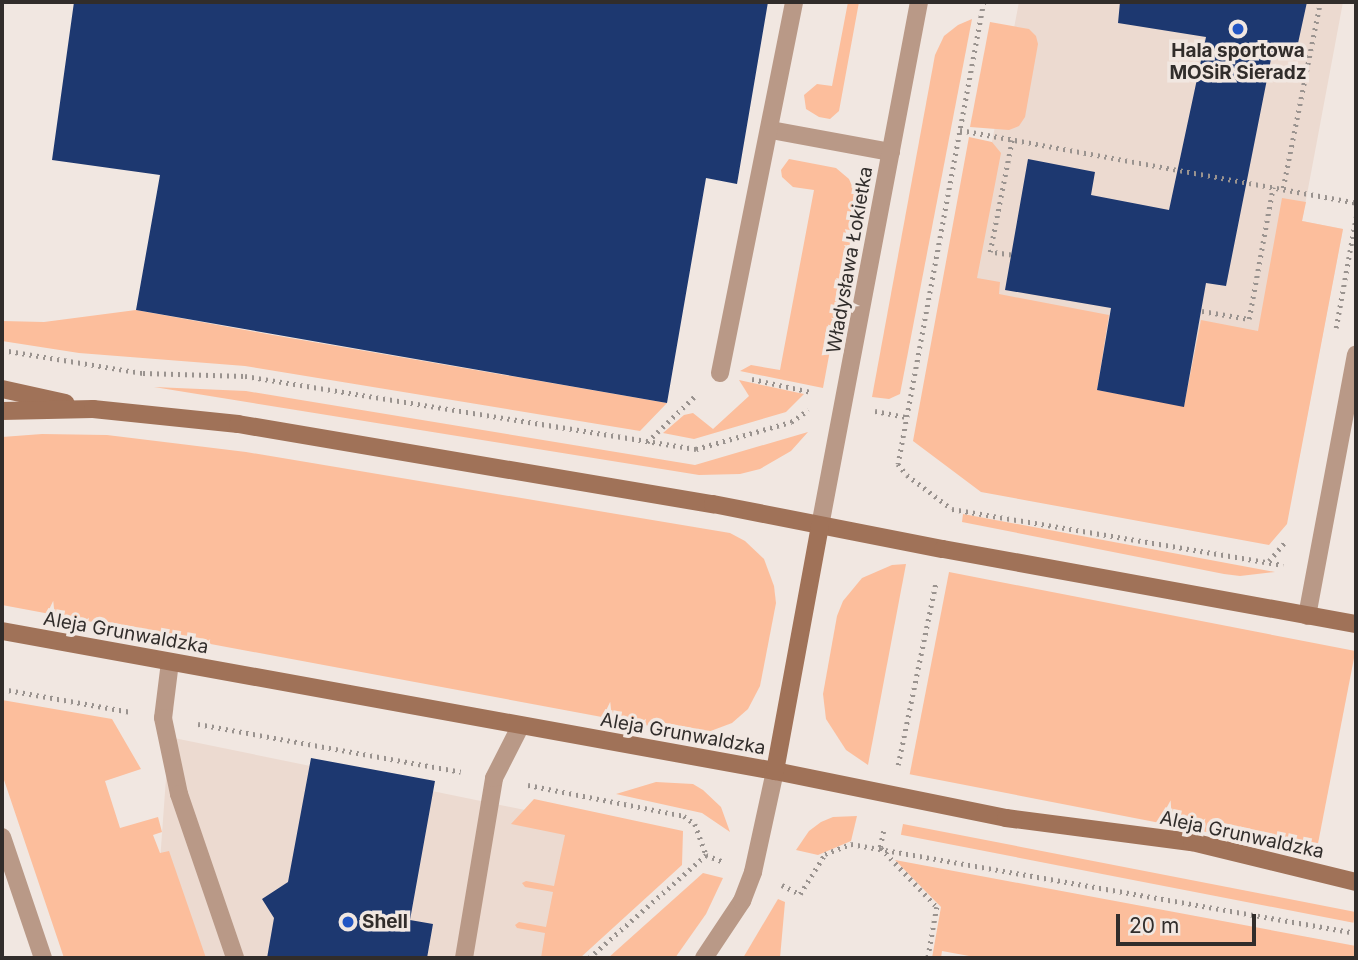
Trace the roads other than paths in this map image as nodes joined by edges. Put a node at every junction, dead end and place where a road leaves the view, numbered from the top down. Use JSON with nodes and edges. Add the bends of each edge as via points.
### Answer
{"nodes":[{"id":1,"x":794,"y":2,"type":"edge"},
{"id":2,"x":919,"y":2,"type":"edge"},
{"id":3,"x":771,"y":130,"type":"junction"},
{"id":4,"x":891,"y":152,"type":"junction"},
{"id":5,"x":1356,"y":355,"type":"edge"},
{"id":6,"x":720,"y":373,"type":"dead end"},
{"id":7,"x":2,"y":389,"type":"edge"},
{"id":8,"x":93,"y":409,"type":"junction"},
{"id":9,"x":2,"y":411,"type":"edge"},
{"id":10,"x":820,"y":526,"type":"junction"},
{"id":11,"x":1307,"y":616,"type":"junction"},
{"id":12,"x":1356,"y":624,"type":"edge"},
{"id":13,"x":2,"y":631,"type":"edge"},
{"id":14,"x":170,"y":662,"type":"junction"},
{"id":15,"x":520,"y":727,"type":"junction"},
{"id":16,"x":775,"y":771,"type":"junction"},
{"id":17,"x":2,"y":837,"type":"edge"},
{"id":18,"x":1356,"y":882,"type":"edge"},
{"id":19,"x":43,"y":958,"type":"edge"},
{"id":20,"x":235,"y":958,"type":"edge"},
{"id":21,"x":464,"y":958,"type":"edge"},
{"id":22,"x":704,"y":958,"type":"edge"}],
"edges":[{"from":1,"to":3,"type":"street"},
{"from":2,"to":4,"type":"street","name":"Władysława Łokietka"},
{"from":3,"to":4,"type":"street"},
{"from":3,"to":6,"type":"street"},
{"from":4,"to":10,"type":"street","name":"Władysława Łokietka"},
{"from":5,"to":11,"type":"street"},
{"from":7,"to":8,"type":"street"},
{"from":8,"to":9,"type":"street"},
{"from":8,"to":10,"type":"street","via":[[238,424]]},
{"from":10,"to":11,"type":"street"},
{"from":10,"to":16,"type":"street"},
{"from":11,"to":12,"type":"street"},
{"from":13,"to":14,"type":"street","name":"Aleja Grunwaldzka"},
{"from":14,"to":15,"type":"street","name":"Aleja Grunwaldzka"},
{"from":14,"to":20,"type":"street","via":[[163,718],[179,793]]},
{"from":15,"to":16,"type":"street","name":"Aleja Grunwaldzka"},
{"from":15,"to":21,"type":"street","via":[[494,778]]},
{"from":16,"to":18,"type":"street","name":"Aleja Grunwaldzka","via":[[1006,818],[1192,842]]},
{"from":16,"to":22,"type":"street","via":[[753,872],[742,901]]},
{"from":17,"to":19,"type":"street"}]}
